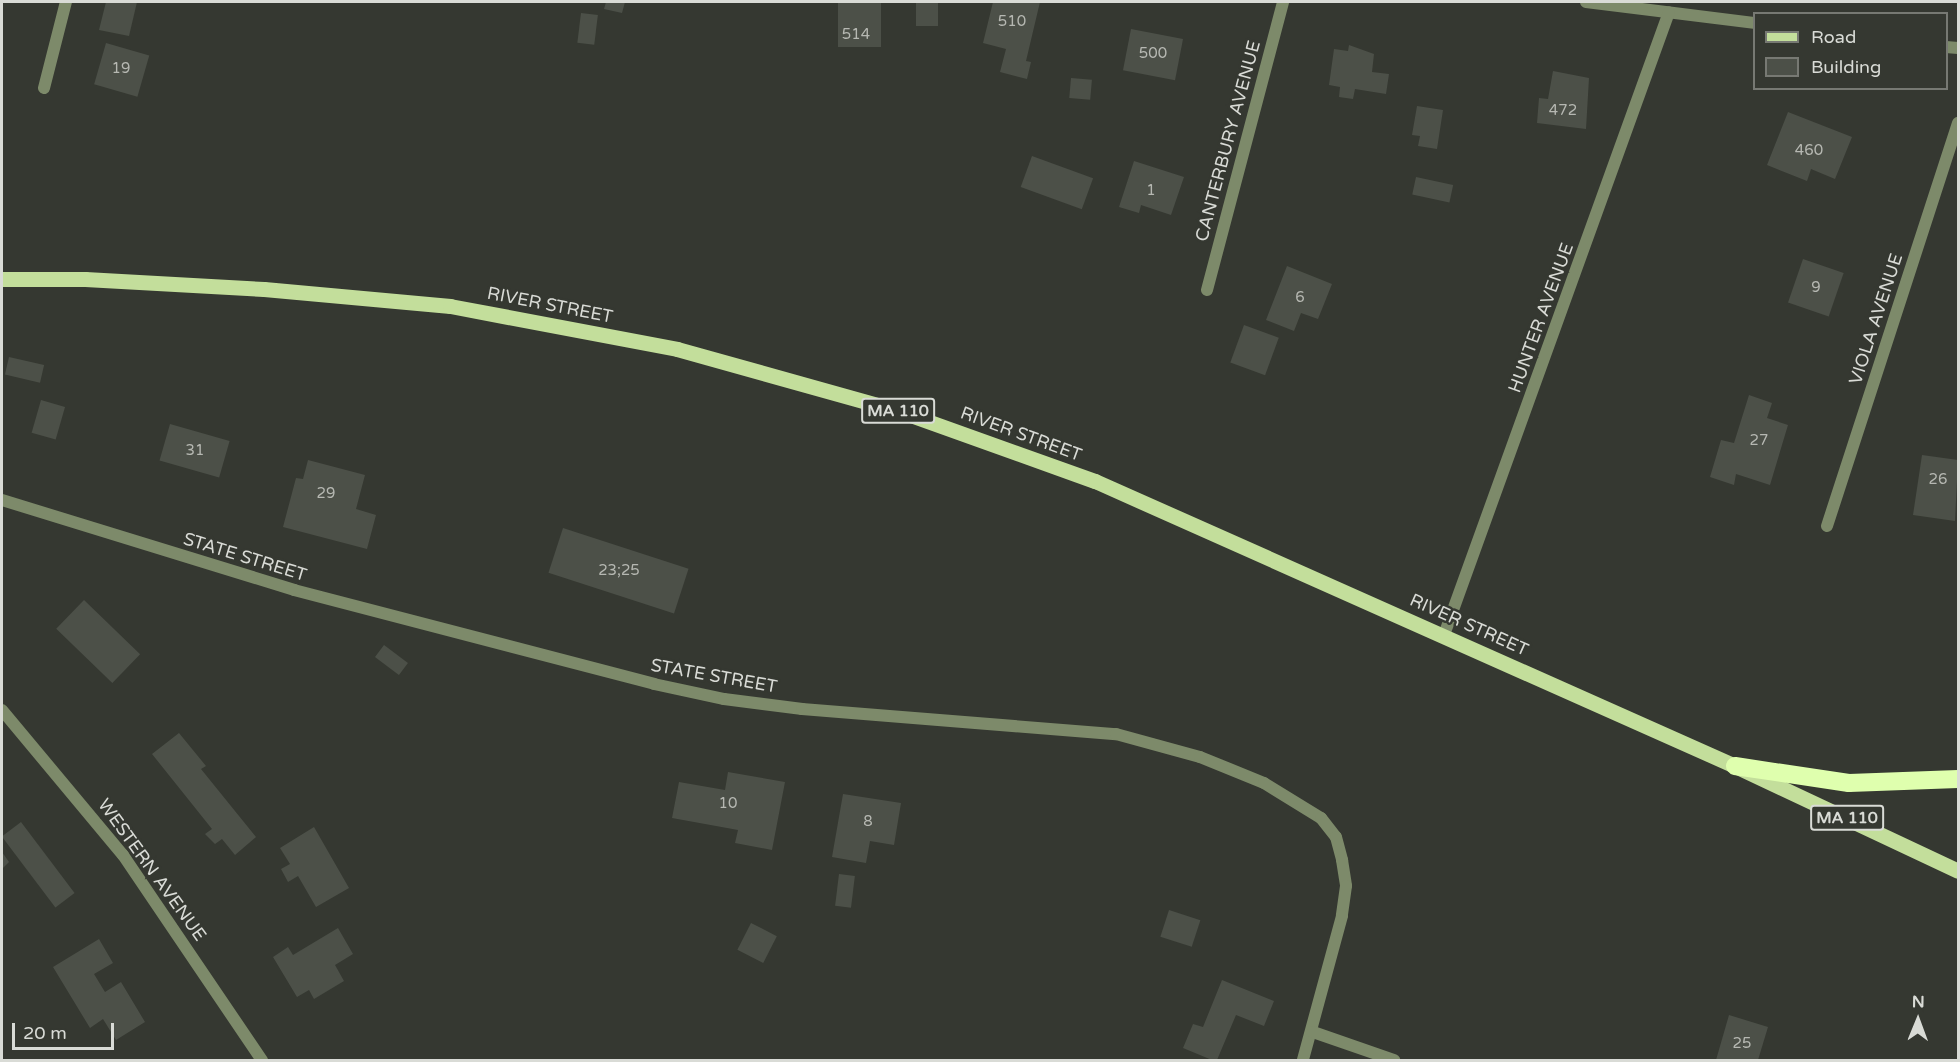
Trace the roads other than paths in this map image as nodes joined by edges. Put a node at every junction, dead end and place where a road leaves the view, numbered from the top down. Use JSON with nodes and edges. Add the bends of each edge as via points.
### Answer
{"nodes":[{"id":1,"x":66,"y":2,"type":"edge"},
{"id":2,"x":1283,"y":2,"type":"edge"},
{"id":3,"x":1586,"y":2,"type":"edge"},
{"id":4,"x":1669,"y":12,"type":"junction"},
{"id":5,"x":1753,"y":23,"type":"edge"},
{"id":6,"x":44,"y":87,"type":"dead end"},
{"id":7,"x":1959,"y":123,"type":"edge"},
{"id":8,"x":2,"y":279,"type":"edge"},
{"id":9,"x":1207,"y":290,"type":"dead end"},
{"id":10,"x":2,"y":500,"type":"edge"},
{"id":11,"x":1827,"y":526,"type":"dead end"},
{"id":12,"x":1444,"y":635,"type":"junction"},
{"id":13,"x":2,"y":710,"type":"edge"},
{"id":14,"x":1735,"y":766,"type":"junction"},
{"id":15,"x":1959,"y":779,"type":"edge"},
{"id":16,"x":1959,"y":871,"type":"edge"},
{"id":17,"x":1313,"y":1032,"type":"junction"},
{"id":18,"x":262,"y":1060,"type":"edge"},
{"id":19,"x":1303,"y":1060,"type":"edge"},
{"id":20,"x":1394,"y":1060,"type":"edge"}],
"edges":[{"from":1,"to":6,"type":"street"},
{"from":2,"to":9,"type":"street","name":"CANTERBURY AVENUE"},
{"from":3,"to":4,"type":"street"},
{"from":4,"to":5,"type":"street"},
{"from":4,"to":12,"type":"street","name":"HUNTER AVENUE"},
{"from":7,"to":11,"type":"street","name":"VIOLA AVENUE"},
{"from":8,"to":12,"type":"main road","name":"RIVER STREET","number":"MA 110","via":[[85,279],[264,289],[450,306],[677,349],[902,412],[1095,481]]},
{"from":10,"to":17,"type":"street","name":"STATE STREET","via":[[294,590],[654,684],[724,699],[802,709],[1116,734],[1200,757],[1264,783],[1321,818],[1336,837],[1346,886]]},
{"from":12,"to":14,"type":"main road","name":"RIVER STREET","number":"MA 110"},
{"from":13,"to":18,"type":"street","name":"WESTERN AVENUE","via":[[123,855]]},
{"from":14,"to":15,"type":"highway","via":[[1849,783]]},
{"from":14,"to":16,"type":"main road","name":"RIVER STREET","number":"MA 110"},
{"from":17,"to":19,"type":"street","name":"STATE STREET"},
{"from":17,"to":20,"type":"street"}]}
